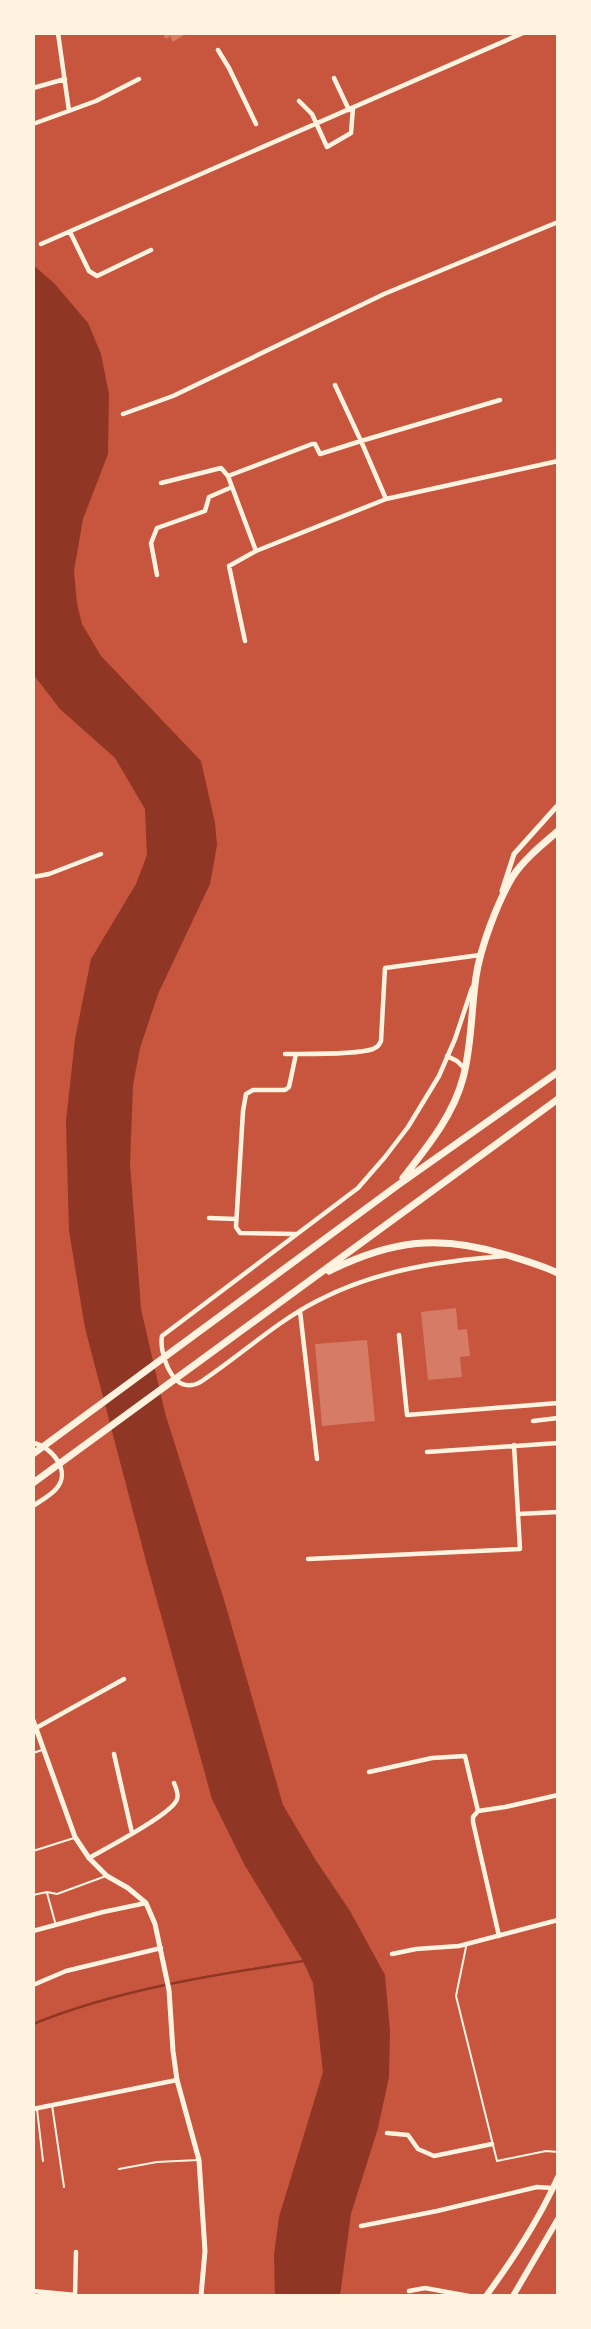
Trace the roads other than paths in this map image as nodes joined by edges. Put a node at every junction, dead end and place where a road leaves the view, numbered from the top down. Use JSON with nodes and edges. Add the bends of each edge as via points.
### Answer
{"nodes":[{"id":1,"x":58,"y":33,"type":"edge"},
{"id":2,"x":523,"y":33,"type":"edge"},
{"id":3,"x":218,"y":50,"type":"dead end"},
{"id":4,"x":334,"y":78,"type":"dead end"},
{"id":5,"x":65,"y":79,"type":"junction"},
{"id":6,"x":139,"y":79,"type":"dead end"},
{"id":7,"x":33,"y":88,"type":"edge"},
{"id":8,"x":299,"y":101,"type":"dead end"},
{"id":9,"x":351,"y":109,"type":"junction"},
{"id":10,"x":69,"y":111,"type":"junction"},
{"id":11,"x":33,"y":124,"type":"edge"},
{"id":12,"x":256,"y":124,"type":"dead end"},
{"id":13,"x":316,"y":124,"type":"junction"},
{"id":14,"x":558,"y":222,"type":"edge"},
{"id":15,"x":70,"y":232,"type":"junction"},
{"id":16,"x":41,"y":244,"type":"dead end"},
{"id":17,"x":151,"y":250,"type":"dead end"},
{"id":18,"x":335,"y":385,"type":"dead end"},
{"id":19,"x":500,"y":400,"type":"dead end"},
{"id":20,"x":123,"y":414,"type":"dead end"},
{"id":21,"x":361,"y":441,"type":"junction"},
{"id":22,"x":558,"y":461,"type":"edge"},
{"id":23,"x":228,"y":476,"type":"junction"},
{"id":24,"x":161,"y":483,"type":"dead end"},
{"id":25,"x":232,"y":486,"type":"junction"},
{"id":26,"x":386,"y":499,"type":"junction"},
{"id":27,"x":256,"y":551,"type":"junction"},
{"id":28,"x":158,"y":575,"type":"dead end"},
{"id":29,"x":245,"y":641,"type":"dead end"},
{"id":30,"x":558,"y":805,"type":"edge"},
{"id":31,"x":558,"y":831,"type":"edge"},
{"id":32,"x":101,"y":854,"type":"dead end"},
{"id":33,"x":33,"y":877,"type":"edge"},
{"id":34,"x":494,"y":918,"type":"junction"},
{"id":35,"x":480,"y":955,"type":"junction"},
{"id":36,"x":476,"y":977,"type":"junction"},
{"id":37,"x":285,"y":1054,"type":"dead end"},
{"id":38,"x":296,"y":1054,"type":"junction"},
{"id":39,"x":447,"y":1056,"type":"junction"},
{"id":40,"x":465,"y":1069,"type":"junction"},
{"id":41,"x":556,"y":1073,"type":"edge"},
{"id":42,"x":557,"y":1099,"type":"edge"},
{"id":43,"x":398,"y":1185,"type":"junction"},
{"id":44,"x":209,"y":1218,"type":"dead end"},
{"id":45,"x":236,"y":1219,"type":"junction"},
{"id":46,"x":296,"y":1234,"type":"junction"},
{"id":47,"x":466,"y":1244,"type":"junction"},
{"id":48,"x":510,"y":1256,"type":"junction"},
{"id":49,"x":468,"y":1259,"type":"junction"},
{"id":50,"x":558,"y":1273,"type":"edge"},
{"id":51,"x":310,"y":1281,"type":"junction"},
{"id":52,"x":300,"y":1311,"type":"junction"},
{"id":53,"x":400,"y":1335,"type":"dead end"},
{"id":54,"x":558,"y":1403,"type":"edge"},
{"id":55,"x":558,"y":1418,"type":"edge"},
{"id":56,"x":533,"y":1420,"type":"dead end"},
{"id":57,"x":33,"y":1443,"type":"edge"},
{"id":58,"x":558,"y":1443,"type":"edge"},
{"id":59,"x":514,"y":1445,"type":"junction"},
{"id":60,"x":427,"y":1452,"type":"dead end"},
{"id":61,"x":33,"y":1454,"type":"edge"},
{"id":62,"x":317,"y":1459,"type":"dead end"},
{"id":63,"x":60,"y":1464,"type":"junction"},
{"id":64,"x":33,"y":1483,"type":"edge"},
{"id":65,"x":33,"y":1506,"type":"edge"},
{"id":66,"x":558,"y":1512,"type":"edge"},
{"id":67,"x":518,"y":1514,"type":"junction"},
{"id":68,"x":307,"y":1559,"type":"dead end"},
{"id":69,"x":124,"y":1679,"type":"dead end"},
{"id":70,"x":33,"y":1720,"type":"edge"},
{"id":71,"x":36,"y":1728,"type":"junction"},
{"id":72,"x":43,"y":1749,"type":"junction"},
{"id":73,"x":33,"y":1753,"type":"edge"},
{"id":74,"x":114,"y":1754,"type":"dead end"},
{"id":75,"x":369,"y":1772,"type":"dead end"},
{"id":76,"x":174,"y":1783,"type":"dead end"},
{"id":77,"x":558,"y":1794,"type":"edge"},
{"id":78,"x":478,"y":1811,"type":"junction"},
{"id":79,"x":132,"y":1833,"type":"junction"},
{"id":80,"x":75,"y":1837,"type":"junction"},
{"id":81,"x":33,"y":1851,"type":"edge"},
{"id":82,"x":89,"y":1858,"type":"junction"},
{"id":83,"x":107,"y":1876,"type":"junction"},
{"id":84,"x":47,"y":1892,"type":"junction"},
{"id":85,"x":33,"y":1895,"type":"edge"},
{"id":86,"x":146,"y":1903,"type":"junction"},
{"id":87,"x":558,"y":1920,"type":"edge"},
{"id":88,"x":55,"y":1924,"type":"junction"},
{"id":89,"x":33,"y":1931,"type":"edge"},
{"id":90,"x":499,"y":1936,"type":"junction"},
{"id":91,"x":467,"y":1944,"type":"junction"},
{"id":92,"x":161,"y":1948,"type":"junction"},
{"id":93,"x":392,"y":1954,"type":"dead end"},
{"id":94,"x":33,"y":1985,"type":"edge"},
{"id":95,"x":177,"y":2080,"type":"junction"},
{"id":96,"x":52,"y":2105,"type":"junction"},
{"id":97,"x":35,"y":2109,"type":"edge"},
{"id":98,"x":387,"y":2133,"type":"dead end"},
{"id":99,"x":492,"y":2144,"type":"junction"},
{"id":100,"x":558,"y":2152,"type":"edge"},
{"id":101,"x":199,"y":2160,"type":"junction"},
{"id":102,"x":43,"y":2161,"type":"dead end"},
{"id":103,"x":120,"y":2169,"type":"dead end"},
{"id":104,"x":558,"y":2177,"type":"edge"},
{"id":105,"x":64,"y":2187,"type":"dead end"},
{"id":106,"x":553,"y":2188,"type":"junction"},
{"id":107,"x":558,"y":2219,"type":"edge"},
{"id":108,"x":361,"y":2226,"type":"dead end"},
{"id":109,"x":76,"y":2252,"type":"dead end"},
{"id":110,"x":33,"y":2291,"type":"edge"},
{"id":111,"x":409,"y":2291,"type":"dead end"},
{"id":112,"x":75,"y":2296,"type":"edge"},
{"id":113,"x":201,"y":2296,"type":"edge"},
{"id":114,"x":469,"y":2296,"type":"edge"},
{"id":115,"x":486,"y":2296,"type":"edge"},
{"id":116,"x":513,"y":2296,"type":"edge"}],
"edges":[{"from":1,"to":5,"type":"street"},
{"from":2,"to":9,"type":"street"},
{"from":3,"to":12,"type":"street"},
{"from":4,"to":9,"type":"street"},
{"from":5,"to":7,"type":"street"},
{"from":5,"to":10,"type":"street"},
{"from":6,"to":10,"type":"street"},
{"from":8,"to":13,"type":"street"},
{"from":9,"to":13,"type":"street"},
{"from":9,"to":13,"type":"street","via":[[351,133],[327,147]]},
{"from":10,"to":11,"type":"street"},
{"from":13,"to":15,"type":"street"},
{"from":14,"to":20,"type":"street","via":[[384,295],[173,396]]},
{"from":15,"to":16,"type":"street"},
{"from":15,"to":17,"type":"street","via":[[89,271],[97,276]]},
{"from":18,"to":21,"type":"street"},
{"from":19,"to":21,"type":"street"},
{"from":21,"to":23,"type":"street","via":[[320,454],[312,444]]},
{"from":21,"to":26,"type":"street"},
{"from":22,"to":26,"type":"street"},
{"from":23,"to":24,"type":"street","via":[[221,468]]},
{"from":23,"to":25,"type":"street"},
{"from":25,"to":27,"type":"street"},
{"from":25,"to":28,"type":"street","via":[[209,497],[205,511],[157,528],[150,543]]},
{"from":26,"to":27,"type":"street"},
{"from":27,"to":29,"type":"street","via":[[229,566]]},
{"from":30,"to":34,"type":"street","via":[[514,854]]},
{"from":31,"to":34,"type":"highway","via":[[513,876]]},
{"from":32,"to":33,"type":"street"},
{"from":34,"to":35,"type":"highway"},
{"from":35,"to":36,"type":"highway"},
{"from":35,"to":38,"type":"street","via":[[388,966],[378,1046]]},
{"from":36,"to":39,"type":"street"},
{"from":36,"to":40,"type":"highway"},
{"from":37,"to":38,"type":"street"},
{"from":38,"to":45,"type":"street","via":[[289,1087],[246,1094]]},
{"from":39,"to":40,"type":"street"},
{"from":39,"to":46,"type":"street","via":[[425,1100],[385,1157],[358,1188]]},
{"from":40,"to":43,"type":"highway","via":[[444,1122]]},
{"from":41,"to":43,"type":"highway"},
{"from":42,"to":51,"type":"highway"},
{"from":43,"to":61,"type":"highway"},
{"from":44,"to":45,"type":"street"},
{"from":45,"to":46,"type":"street","via":[[240,1234]]},
{"from":46,"to":52,"type":"street","via":[[162,1336],[166,1366],[180,1383],[189,1386],[202,1381]]},
{"from":47,"to":48,"type":"highway"},
{"from":47,"to":49,"type":"street","via":[[471,1252]]},
{"from":47,"to":51,"type":"highway","via":[[402,1244],[372,1252]]},
{"from":48,"to":49,"type":"street"},
{"from":48,"to":50,"type":"highway"},
{"from":49,"to":52,"type":"street","via":[[363,1280]]},
{"from":51,"to":63,"type":"highway"},
{"from":52,"to":62,"type":"street"},
{"from":53,"to":54,"type":"street","via":[[407,1415]]},
{"from":55,"to":56,"type":"street"},
{"from":57,"to":63,"type":"street","via":[[43,1445]]},
{"from":58,"to":59,"type":"street"},
{"from":59,"to":60,"type":"street"},
{"from":59,"to":67,"type":"street"},
{"from":63,"to":64,"type":"highway"},
{"from":63,"to":65,"type":"street","via":[[58,1488]]},
{"from":66,"to":67,"type":"street"},
{"from":67,"to":68,"type":"street","via":[[520,1549]]},
{"from":69,"to":71,"type":"street"},
{"from":70,"to":71,"type":"street"},
{"from":71,"to":72,"type":"street"},
{"from":72,"to":73,"type":"lane"},
{"from":72,"to":80,"type":"street"},
{"from":74,"to":79,"type":"street"},
{"from":75,"to":78,"type":"street","via":[[465,1756]]},
{"from":76,"to":79,"type":"street","via":[[177,1802]]},
{"from":77,"to":78,"type":"street"},
{"from":78,"to":90,"type":"street","via":[[473,1822]]},
{"from":79,"to":82,"type":"street"},
{"from":80,"to":81,"type":"lane"},
{"from":80,"to":82,"type":"street"},
{"from":82,"to":83,"type":"street"},
{"from":83,"to":84,"type":"lane","via":[[57,1894]]},
{"from":83,"to":86,"type":"street"},
{"from":84,"to":85,"type":"lane"},
{"from":84,"to":88,"type":"lane"},
{"from":86,"to":88,"type":"street"},
{"from":86,"to":92,"type":"street"},
{"from":87,"to":90,"type":"street"},
{"from":88,"to":89,"type":"street"},
{"from":90,"to":91,"type":"street"},
{"from":91,"to":93,"type":"street"},
{"from":91,"to":99,"type":"lane","via":[[456,1996]]},
{"from":92,"to":94,"type":"street","via":[[66,1971]]},
{"from":92,"to":95,"type":"street"},
{"from":95,"to":96,"type":"street"},
{"from":95,"to":101,"type":"street"},
{"from":96,"to":97,"type":"street"},
{"from":96,"to":105,"type":"lane"},
{"from":97,"to":102,"type":"lane"},
{"from":98,"to":99,"type":"street","via":[[408,2135],[418,2149],[434,2156]]},
{"from":99,"to":100,"type":"lane","via":[[497,2161]]},
{"from":101,"to":103,"type":"lane"},
{"from":101,"to":113,"type":"street","via":[[205,2251]]},
{"from":104,"to":106,"type":"main road"},
{"from":106,"to":108,"type":"street","via":[[537,2187]]},
{"from":106,"to":115,"type":"main road"},
{"from":107,"to":116,"type":"main road"},
{"from":109,"to":112,"type":"street"},
{"from":110,"to":112,"type":"street"},
{"from":111,"to":114,"type":"street","via":[[425,2288]]}]}
